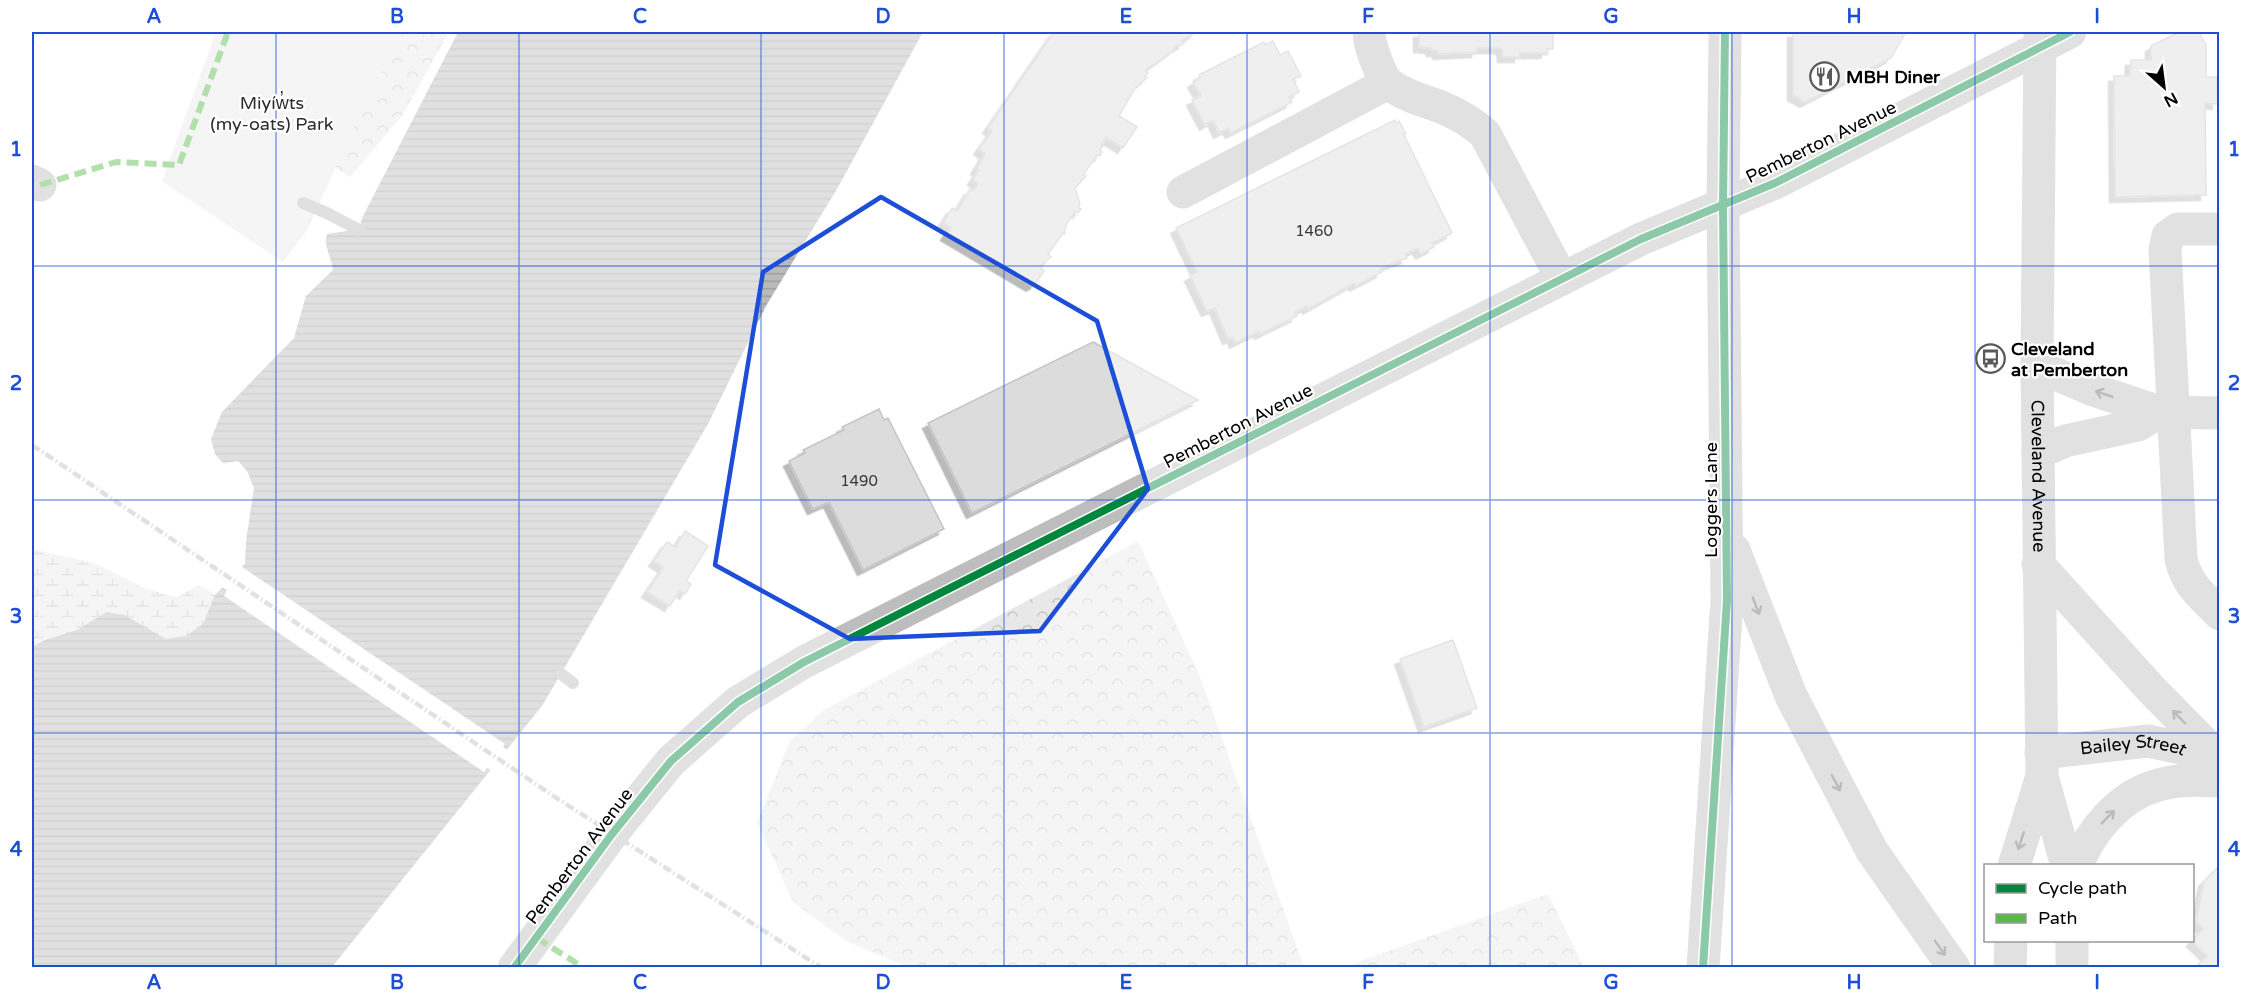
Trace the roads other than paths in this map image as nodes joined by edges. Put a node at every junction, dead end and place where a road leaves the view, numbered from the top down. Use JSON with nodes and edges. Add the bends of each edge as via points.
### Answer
{"nodes":[{"id":1,"x":1369,"y":32,"type":"edge"},
{"id":2,"x":1725,"y":32,"type":"edge"},
{"id":3,"x":2070,"y":32,"type":"edge"},
{"id":4,"x":2040,"y":39,"type":"edge"},
{"id":5,"x":1388,"y":83,"type":"junction"},
{"id":6,"x":1183,"y":192,"type":"dead end"},
{"id":7,"x":1723,"y":206,"type":"junction"},
{"id":8,"x":2220,"y":229,"type":"edge"},
{"id":9,"x":1562,"y":279,"type":"junction"},
{"id":10,"x":2037,"y":366,"type":"junction"},
{"id":11,"x":2167,"y":413,"type":"junction"},
{"id":12,"x":2220,"y":413,"type":"edge"},
{"id":13,"x":2038,"y":453,"type":"junction"},
{"id":14,"x":1727,"y":532,"type":"junction"},
{"id":15,"x":2038,"y":564,"type":"junction"},
{"id":16,"x":2220,"y":614,"type":"edge"},
{"id":17,"x":2220,"y":759,"type":"edge"},
{"id":18,"x":2042,"y":764,"type":"junction"},
{"id":19,"x":2220,"y":770,"type":"edge"},
{"id":20,"x":2220,"y":782,"type":"edge"},
{"id":21,"x":2015,"y":864,"type":"edge"},
{"id":22,"x":2067,"y":864,"type":"edge"},
{"id":23,"x":2078,"y":864,"type":"edge"},
{"id":24,"x":2011,"y":942,"type":"edge"},
{"id":25,"x":2072,"y":942,"type":"edge"},
{"id":26,"x":514,"y":968,"type":"edge"},
{"id":27,"x":1703,"y":968,"type":"edge"},
{"id":28,"x":1954,"y":968,"type":"edge"},
{"id":29,"x":2010,"y":968,"type":"edge"},
{"id":30,"x":2072,"y":968,"type":"edge"}],
"edges":[{"from":1,"to":5,"type":"street"},
{"from":2,"to":7,"type":"street","name":"Loggers Lane"},
{"from":3,"to":4,"type":"street","name":"Pemberton Avenue"},
{"from":4,"to":7,"type":"street","name":"Pemberton Avenue","via":[[1775,183]]},
{"from":4,"to":10,"type":"street","name":"Cleveland Avenue"},
{"from":5,"to":6,"type":"street"},
{"from":5,"to":9,"type":"street","via":[[1469,120],[1485,134]]},
{"from":7,"to":9,"type":"street","name":"Pemberton Avenue","via":[[1641,239]]},
{"from":7,"to":14,"type":"street","name":"Loggers Lane"},
{"from":8,"to":11,"type":"street","via":[[2178,229],[2168,236]]},
{"from":9,"to":26,"type":"street","name":"Pemberton Avenue","via":[[804,662],[738,702],[671,762],[612,834]]},
{"from":11,"to":10,"type":"street","one_way":true,"via":[[2091,389]]},
{"from":10,"to":13,"type":"street","name":"Cleveland Avenue"},
{"from":11,"to":12,"type":"street"},
{"from":11,"to":13,"type":"street","via":[[2138,425],[2065,441]]},
{"from":11,"to":16,"type":"street","via":[[2183,567],[2194,588]]},
{"from":13,"to":15,"type":"street","name":"Cleveland Avenue"},
{"from":14,"to":27,"type":"street","name":"Loggers Lane","via":[[1727,600]]},
{"from":14,"to":28,"type":"street","one_way":true,"via":[[1791,696],[1812,737],[1872,851]]},
{"from":17,"to":15,"type":"street","one_way":true},
{"from":15,"to":18,"type":"street","name":"Cleveland Avenue"},
{"from":18,"to":19,"type":"street","name":"Bailey Street","via":[[2148,741],[2181,748]]},
{"from":18,"to":21,"type":"street","name":"Cleveland Avenue","one_way":true},
{"from":18,"to":22,"type":"street","name":"Cleveland Avenue"},
{"from":23,"to":20,"type":"street","name":"Bailey Street","one_way":true,"via":[[2083,848],[2102,822],[2126,800],[2155,786],[2190,780]]},
{"from":24,"to":29,"type":"street"},
{"from":25,"to":30,"type":"street"}]}
